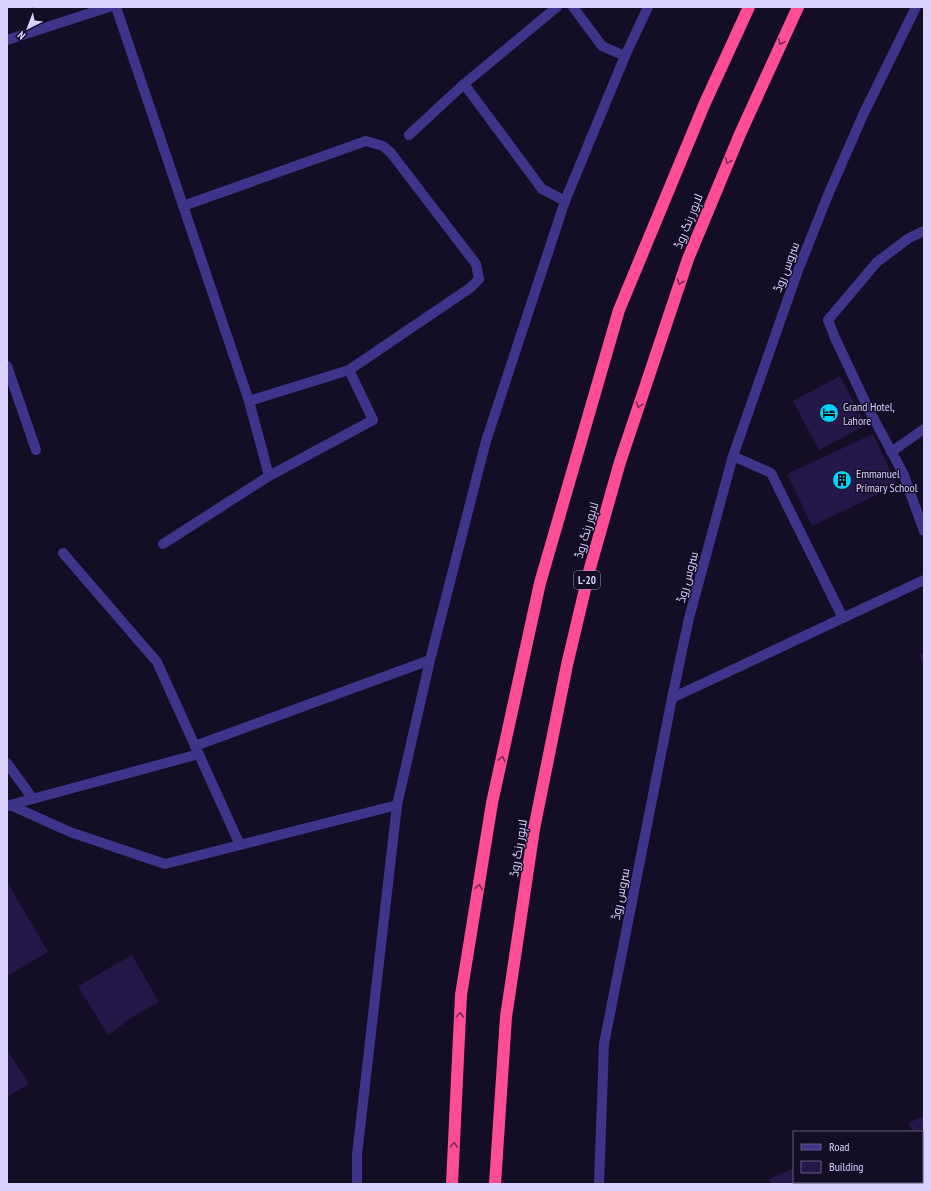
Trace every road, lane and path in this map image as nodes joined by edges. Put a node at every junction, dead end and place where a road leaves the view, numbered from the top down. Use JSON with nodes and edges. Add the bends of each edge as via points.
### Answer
{"nodes":[{"id":1,"x":109,"y":7,"type":"edge"},
{"id":2,"x":116,"y":7,"type":"edge"},
{"id":3,"x":557,"y":7,"type":"edge"},
{"id":4,"x":573,"y":7,"type":"edge"},
{"id":5,"x":648,"y":7,"type":"edge"},
{"id":6,"x":749,"y":7,"type":"edge"},
{"id":7,"x":798,"y":7,"type":"edge"},
{"id":8,"x":916,"y":7,"type":"edge"},
{"id":9,"x":7,"y":40,"type":"edge"},
{"id":10,"x":625,"y":56,"type":"junction"},
{"id":11,"x":464,"y":84,"type":"junction"},
{"id":12,"x":409,"y":135,"type":"dead end"},
{"id":13,"x":566,"y":201,"type":"junction"},
{"id":14,"x":183,"y":206,"type":"junction"},
{"id":15,"x":924,"y":231,"type":"edge"},
{"id":16,"x":7,"y":366,"type":"edge"},
{"id":17,"x":349,"y":370,"type":"junction"},
{"id":18,"x":249,"y":401,"type":"junction"},
{"id":19,"x":924,"y":429,"type":"edge"},
{"id":20,"x":36,"y":450,"type":"dead end"},
{"id":21,"x":891,"y":452,"type":"junction"},
{"id":22,"x":733,"y":456,"type":"junction"},
{"id":23,"x":269,"y":476,"type":"junction"},
{"id":24,"x":924,"y":531,"type":"edge"},
{"id":25,"x":163,"y":544,"type":"dead end"},
{"id":26,"x":63,"y":554,"type":"dead end"},
{"id":27,"x":924,"y":580,"type":"edge"},
{"id":28,"x":843,"y":618,"type":"junction"},
{"id":29,"x":430,"y":660,"type":"junction"},
{"id":30,"x":672,"y":698,"type":"junction"},
{"id":31,"x":197,"y":750,"type":"junction"},
{"id":32,"x":7,"y":763,"type":"edge"},
{"id":33,"x":33,"y":799,"type":"junction"},
{"id":34,"x":9,"y":805,"type":"edge"},
{"id":35,"x":397,"y":805,"type":"junction"},
{"id":36,"x":240,"y":845,"type":"junction"},
{"id":37,"x":357,"y":1184,"type":"edge"},
{"id":38,"x":452,"y":1184,"type":"edge"},
{"id":39,"x":495,"y":1184,"type":"edge"},
{"id":40,"x":599,"y":1184,"type":"edge"}],
"edges":[{"from":1,"to":9,"type":"street"},
{"from":2,"to":14,"type":"street"},
{"from":3,"to":11,"type":"street"},
{"from":4,"to":10,"type":"street","via":[[602,46]]},
{"from":5,"to":10,"type":"street"},
{"from":38,"to":6,"type":"highway","one_way":true,"via":[[461,995],[492,803],[540,583],[619,310],[704,105]]},
{"from":7,"to":39,"type":"highway","name":"لاہور رنگ روڈ","number":"L-20","one_way":true,"via":[[740,134],[688,259],[622,454],[590,568],[567,665],[532,845],[506,1017]]},
{"from":8,"to":22,"type":"street","name":"سروس روڈ","via":[[828,194],[797,273]]},
{"from":10,"to":13,"type":"street"},
{"from":11,"to":12,"type":"street"},
{"from":11,"to":13,"type":"street","via":[[542,189]]},
{"from":13,"to":29,"type":"street","via":[[486,440]]},
{"from":14,"to":17,"type":"street","via":[[366,142],[382,146],[391,153],[476,264],[479,279],[470,288]]},
{"from":14,"to":18,"type":"street"},
{"from":15,"to":21,"type":"street","via":[[909,238],[878,262],[828,320]]},
{"from":16,"to":20,"type":"street"},
{"from":17,"to":18,"type":"street"},
{"from":17,"to":23,"type":"street","via":[[373,420]]},
{"from":18,"to":23,"type":"street"},
{"from":19,"to":21,"type":"street"},
{"from":21,"to":24,"type":"street","via":[[903,474]]},
{"from":22,"to":28,"type":"street","via":[[771,473]]},
{"from":22,"to":30,"type":"street","name":"سروس روڈ","via":[[689,618]]},
{"from":23,"to":25,"type":"street"},
{"from":26,"to":31,"type":"street","via":[[157,662]]},
{"from":27,"to":28,"type":"street"},
{"from":28,"to":30,"type":"street"},
{"from":29,"to":31,"type":"street"},
{"from":29,"to":35,"type":"street"},
{"from":30,"to":40,"type":"street","name":"سروس روڈ","via":[[604,1044]]},
{"from":31,"to":33,"type":"street"},
{"from":31,"to":36,"type":"street"},
{"from":32,"to":33,"type":"street"},
{"from":33,"to":34,"type":"street"},
{"from":34,"to":36,"type":"street","via":[[70,832],[165,864]]},
{"from":35,"to":36,"type":"street"},
{"from":35,"to":37,"type":"street","via":[[358,1155]]}]}
